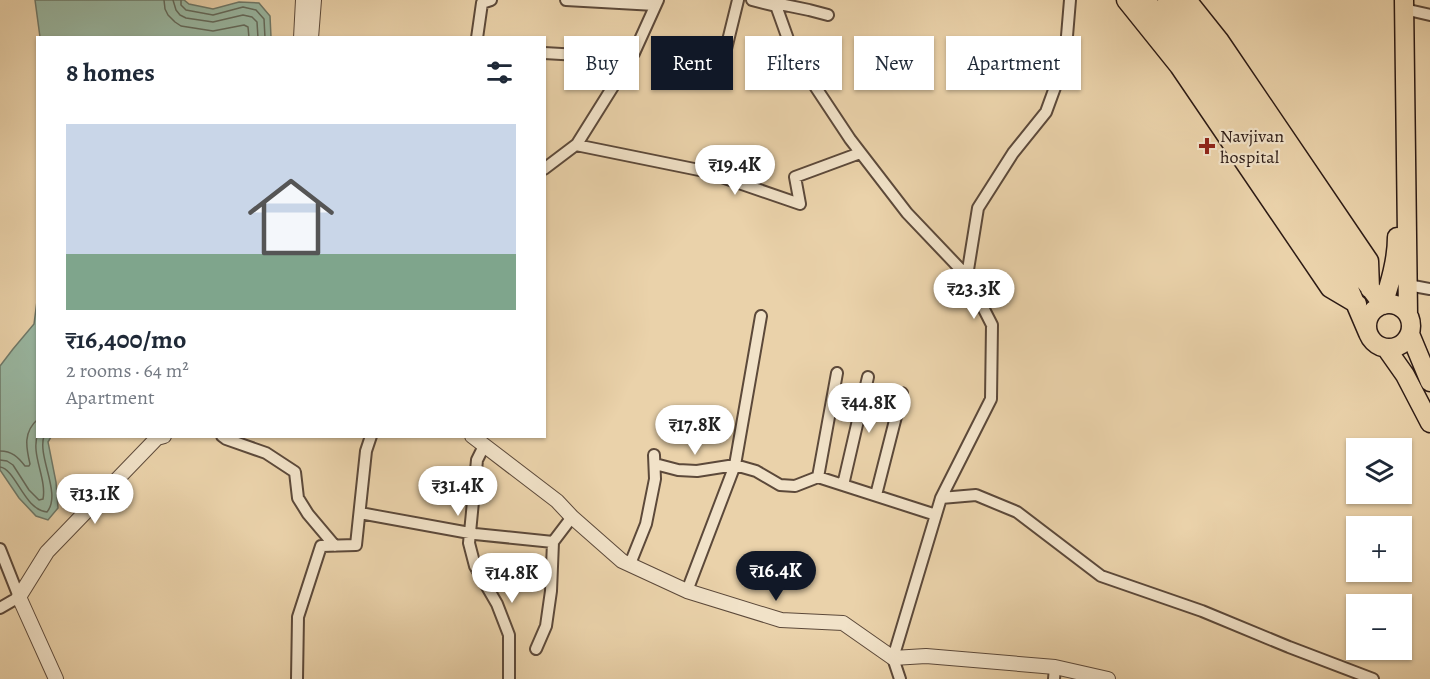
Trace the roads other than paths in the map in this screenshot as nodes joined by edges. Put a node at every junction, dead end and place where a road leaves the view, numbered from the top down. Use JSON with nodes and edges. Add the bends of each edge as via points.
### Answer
{"nodes":[{"id":1,"x":303,"y":0,"type":"edge"},
{"id":2,"x":314,"y":0,"type":"edge"},
{"id":3,"x":491,"y":0,"type":"edge"},
{"id":4,"x":566,"y":0,"type":"edge"},
{"id":5,"x":738,"y":0,"type":"edge"},
{"id":6,"x":752,"y":0,"type":"edge"},
{"id":7,"x":1070,"y":0,"type":"edge"},
{"id":8,"x":1126,"y":0,"type":"edge"},
{"id":9,"x":1146,"y":0,"type":"edge"},
{"id":10,"x":1167,"y":0,"type":"edge"},
{"id":11,"x":1187,"y":0,"type":"edge"},
{"id":12,"x":1399,"y":2,"type":"edge"},
{"id":13,"x":657,"y":3,"type":"edge"},
{"id":14,"x":775,"y":3,"type":"edge"},
{"id":15,"x":828,"y":15,"type":"dead end"},
{"id":16,"x":1430,"y":15,"type":"edge"},
{"id":17,"x":301,"y":36,"type":"edge"},
{"id":18,"x":311,"y":36,"type":"edge"},
{"id":19,"x":477,"y":36,"type":"edge"},
{"id":20,"x":729,"y":36,"type":"edge"},
{"id":21,"x":639,"y":41,"type":"edge"},
{"id":22,"x":546,"y":53,"type":"edge"},
{"id":23,"x":564,"y":54,"type":"edge"},
{"id":24,"x":611,"y":90,"type":"edge"},
{"id":25,"x":576,"y":145,"type":"junction"},
{"id":26,"x":860,"y":153,"type":"junction"},
{"id":27,"x":546,"y":168,"type":"edge"},
{"id":28,"x":967,"y":276,"type":"junction"},
{"id":29,"x":1353,"y":278,"type":"junction"},
{"id":30,"x":1408,"y":285,"type":"junction"},
{"id":31,"x":1370,"y":289,"type":"junction"},
{"id":32,"x":1430,"y":289,"type":"edge"},
{"id":33,"x":1357,"y":304,"type":"junction"},
{"id":34,"x":1383,"y":305,"type":"junction"},
{"id":35,"x":1408,"y":314,"type":"junction"},
{"id":36,"x":761,"y":316,"type":"dead end"},
{"id":37,"x":1368,"y":333,"type":"junction"},
{"id":38,"x":1410,"y":334,"type":"junction"},
{"id":39,"x":1386,"y":348,"type":"junction"},
{"id":40,"x":837,"y":373,"type":"dead end"},
{"id":41,"x":868,"y":376,"type":"dead end"},
{"id":42,"x":1430,"y":382,"type":"edge"},
{"id":43,"x":902,"y":393,"type":"dead end"},
{"id":44,"x":1430,"y":423,"type":"edge"},
{"id":45,"x":157,"y":438,"type":"edge"},
{"id":46,"x":225,"y":438,"type":"edge"},
{"id":47,"x":370,"y":438,"type":"edge"},
{"id":48,"x":474,"y":438,"type":"edge"},
{"id":49,"x":484,"y":446,"type":"junction"},
{"id":50,"x":735,"y":465,"type":"junction"},
{"id":51,"x":818,"y":477,"type":"junction"},
{"id":52,"x":843,"y":484,"type":"junction"},
{"id":53,"x":876,"y":495,"type":"junction"},
{"id":54,"x":941,"y":498,"type":"junction"},
{"id":55,"x":360,"y":513,"type":"junction"},
{"id":56,"x":936,"y":515,"type":"junction"},
{"id":57,"x":572,"y":517,"type":"junction"},
{"id":58,"x":468,"y":533,"type":"junction"},
{"id":59,"x":554,"y":542,"type":"junction"},
{"id":60,"x":335,"y":546,"type":"junction"},
{"id":61,"x":0,"y":549,"type":"edge"},
{"id":62,"x":630,"y":564,"type":"junction"},
{"id":63,"x":4,"y":569,"type":"edge"},
{"id":64,"x":687,"y":591,"type":"junction"},
{"id":65,"x":19,"y":597,"type":"junction"},
{"id":66,"x":0,"y":608,"type":"edge"},
{"id":67,"x":536,"y":649,"type":"dead end"},
{"id":68,"x":893,"y":658,"type":"junction"},
{"id":69,"x":1054,"y":673,"type":"edge"},
{"id":70,"x":56,"y":679,"type":"edge"},
{"id":71,"x":297,"y":679,"type":"edge"},
{"id":72,"x":509,"y":679,"type":"edge"},
{"id":73,"x":900,"y":679,"type":"edge"},
{"id":74,"x":1108,"y":679,"type":"edge"},
{"id":75,"x":1373,"y":679,"type":"edge"}],
"edges":[{"from":1,"to":17,"type":"street"},
{"from":2,"to":18,"type":"street"},
{"from":3,"to":19,"type":"street","via":[[482,3]]},
{"from":4,"to":13,"type":"street"},
{"from":5,"to":20,"type":"street"},
{"from":6,"to":14,"type":"street"},
{"from":7,"to":28,"type":"street","via":[[1065,60],[1046,112],[1013,153],[978,208]]},
{"from":8,"to":33,"type":"main road","via":[[1179,66],[1329,288]]},
{"from":9,"to":29,"type":"main road"},
{"from":10,"to":29,"type":"main road","via":[[1202,45]]},
{"from":11,"to":31,"type":"main road","via":[[1219,40],[1369,261]]},
{"from":12,"to":16,"type":"street"},
{"from":12,"to":30,"type":"main road"},
{"from":12,"to":34,"type":"main road","via":[[1397,246]]},
{"from":13,"to":21,"type":"street"},
{"from":14,"to":15,"type":"street"},
{"from":14,"to":26,"type":"street","via":[[793,53]]},
{"from":22,"to":23,"type":"street"},
{"from":24,"to":25,"type":"street"},
{"from":25,"to":26,"type":"street","via":[[704,171],[800,204],[795,177]]},
{"from":25,"to":27,"type":"street"},
{"from":26,"to":28,"type":"street","via":[[907,213]]},
{"from":28,"to":54,"type":"street","via":[[992,325],[991,399]]},
{"from":29,"to":31,"type":"main road"},
{"from":29,"to":33,"type":"main road"},
{"from":30,"to":32,"type":"street"},
{"from":30,"to":35,"type":"main road"},
{"from":31,"to":34,"type":"main road"},
{"from":33,"to":37,"type":"main road"},
{"from":34,"to":35,"type":"main road","via":[[1397,305]]},
{"from":34,"to":37,"type":"main road","via":[[1371,313]]},
{"from":35,"to":38,"type":"main road"},
{"from":36,"to":50,"type":"street"},
{"from":37,"to":39,"type":"main road","via":[[1375,343]]},
{"from":38,"to":39,"type":"main road","via":[[1400,345]]},
{"from":38,"to":42,"type":"main road"},
{"from":39,"to":44,"type":"main road"},
{"from":40,"to":51,"type":"street"},
{"from":41,"to":52,"type":"street"},
{"from":43,"to":53,"type":"street"},
{"from":45,"to":65,"type":"street","via":[[47,552]]},
{"from":46,"to":60,"type":"street","via":[[266,453],[295,471],[298,498]]},
{"from":47,"to":55,"type":"street"},
{"from":48,"to":49,"type":"street"},
{"from":49,"to":57,"type":"street","via":[[557,501]]},
{"from":49,"to":58,"type":"street","via":[[477,460]]},
{"from":50,"to":51,"type":"street","via":[[756,471],[780,485],[795,486]]},
{"from":50,"to":62,"type":"street","via":[[678,470],[654,460],[656,479],[646,524]]},
{"from":50,"to":64,"type":"street"},
{"from":51,"to":52,"type":"street"},
{"from":52,"to":53,"type":"street"},
{"from":53,"to":56,"type":"street"},
{"from":54,"to":56,"type":"street"},
{"from":54,"to":75,"type":"street","via":[[976,495],[1017,512],[1101,576],[1202,611]]},
{"from":55,"to":58,"type":"street"},
{"from":55,"to":60,"type":"street","via":[[356,545]]},
{"from":56,"to":68,"type":"street"},
{"from":57,"to":59,"type":"street"},
{"from":57,"to":62,"type":"street"},
{"from":58,"to":59,"type":"street"},
{"from":58,"to":72,"type":"street","via":[[475,566],[509,635]]},
{"from":59,"to":67,"type":"street","via":[[546,626]]},
{"from":60,"to":71,"type":"street","via":[[321,546],[298,617]]},
{"from":61,"to":63,"type":"street"},
{"from":62,"to":64,"type":"street"},
{"from":63,"to":65,"type":"street"},
{"from":64,"to":68,"type":"street","via":[[782,620],[843,623]]},
{"from":65,"to":66,"type":"street"},
{"from":65,"to":70,"type":"street"},
{"from":68,"to":69,"type":"street","via":[[926,656]]},
{"from":68,"to":73,"type":"street"},
{"from":69,"to":74,"type":"street"}]}
